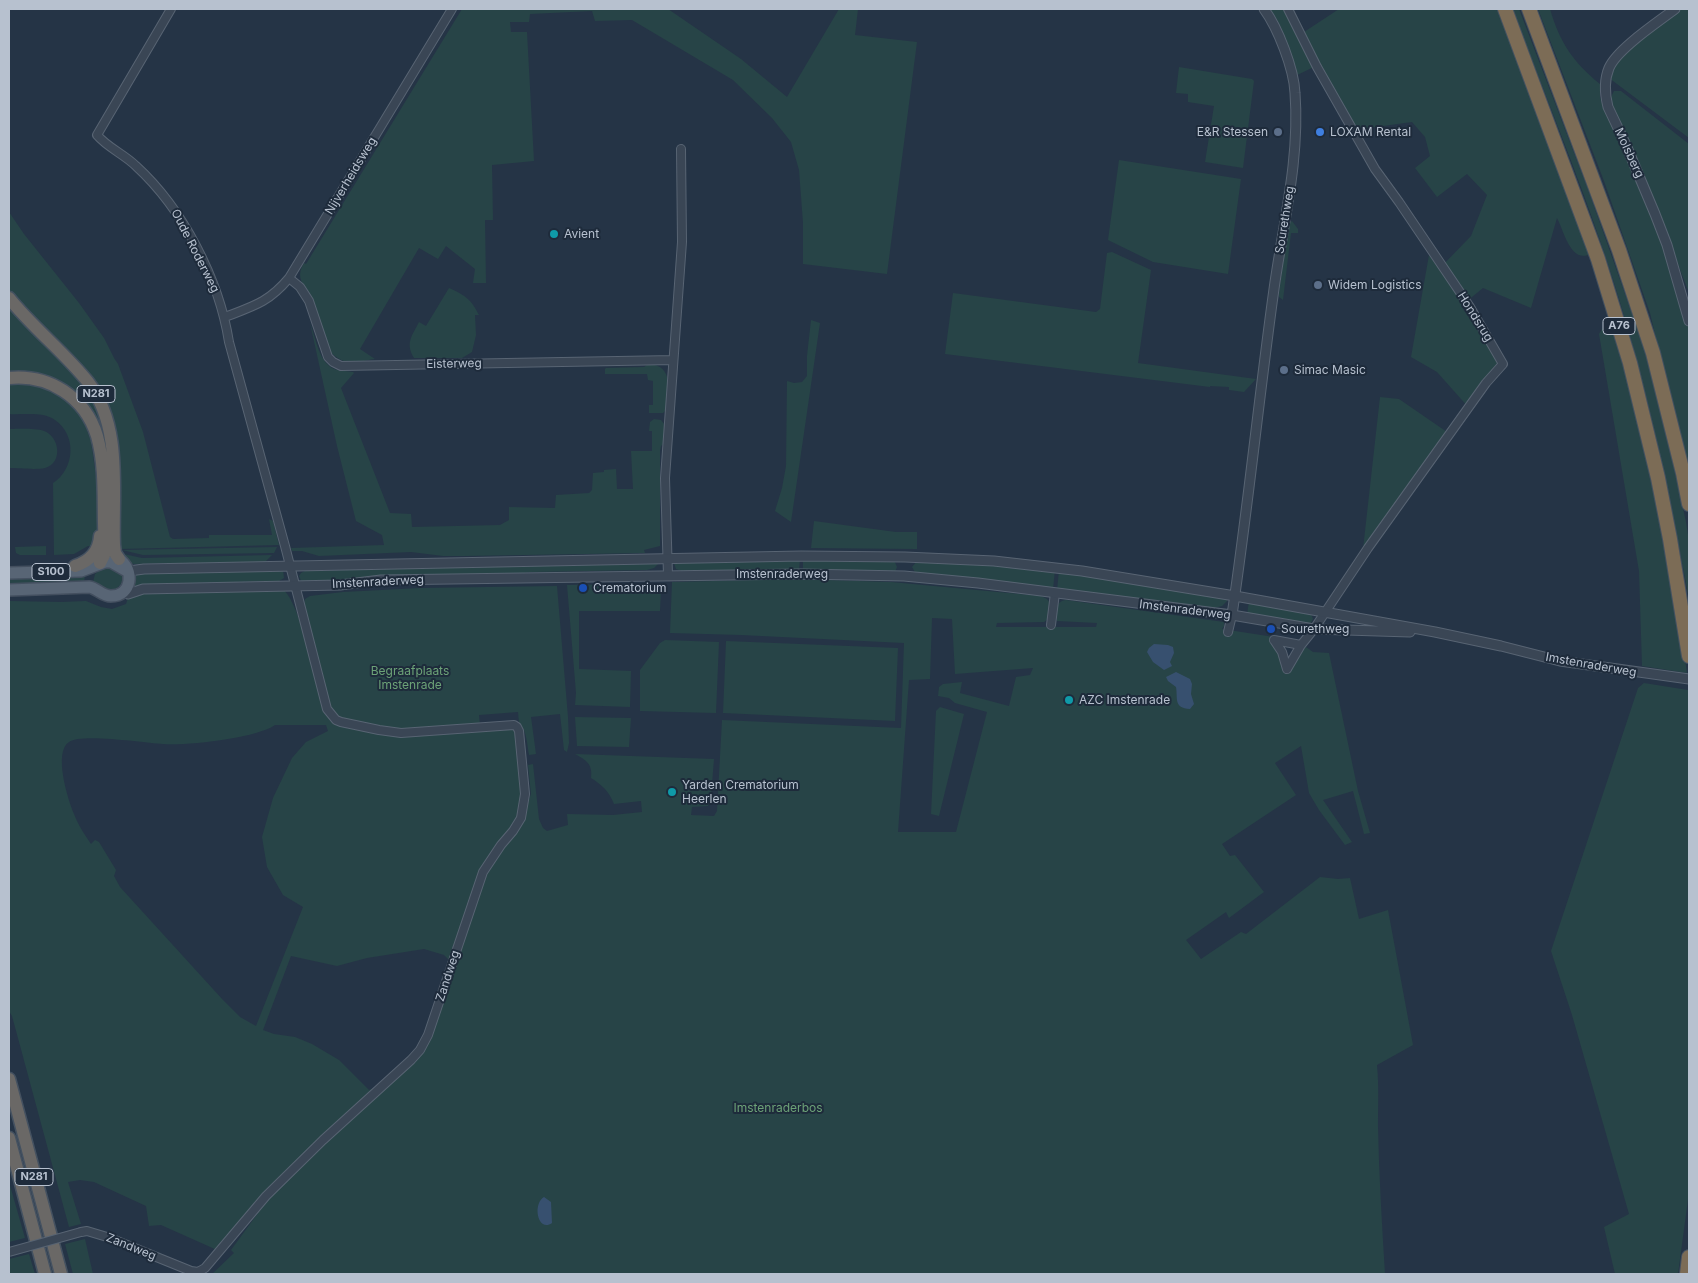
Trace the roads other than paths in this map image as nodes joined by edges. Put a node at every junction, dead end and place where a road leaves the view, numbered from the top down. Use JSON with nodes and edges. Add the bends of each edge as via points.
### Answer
{"nodes":[{"id":1,"x":171,"y":9,"type":"edge"},
{"id":2,"x":452,"y":9,"type":"edge"},
{"id":3,"x":1264,"y":9,"type":"edge"},
{"id":4,"x":1288,"y":9,"type":"edge"},
{"id":5,"x":1505,"y":9,"type":"edge"},
{"id":6,"x":1529,"y":9,"type":"edge"},
{"id":7,"x":1675,"y":9,"type":"edge"},
{"id":8,"x":681,"y":149,"type":"dead end"},
{"id":9,"x":289,"y":278,"type":"junction"},
{"id":10,"x":9,"y":298,"type":"edge"},
{"id":11,"x":225,"y":317,"type":"junction"},
{"id":12,"x":1689,"y":321,"type":"edge"},
{"id":13,"x":673,"y":360,"type":"junction"},
{"id":14,"x":9,"y":378,"type":"edge"},
{"id":15,"x":1689,"y":504,"type":"edge"},
{"id":16,"x":104,"y":522,"type":"junction"},
{"id":17,"x":668,"y":559,"type":"junction"},
{"id":18,"x":96,"y":565,"type":"junction"},
{"id":19,"x":125,"y":565,"type":"junction"},
{"id":20,"x":75,"y":566,"type":"joint"},
{"id":21,"x":290,"y":566,"type":"junction"},
{"id":22,"x":9,"y":568,"type":"edge"},
{"id":23,"x":9,"y":573,"type":"edge"},
{"id":24,"x":668,"y":575,"type":"junction"},
{"id":25,"x":295,"y":586,"type":"junction"},
{"id":26,"x":9,"y":590,"type":"edge"},
{"id":27,"x":90,"y":590,"type":"junction"},
{"id":28,"x":1055,"y":593,"type":"junction"},
{"id":29,"x":128,"y":594,"type":"joint"},
{"id":30,"x":1234,"y":596,"type":"junction"},
{"id":31,"x":1324,"y":613,"type":"junction"},
{"id":32,"x":1232,"y":615,"type":"junction"},
{"id":33,"x":1051,"y":625,"type":"dead end"},
{"id":34,"x":1314,"y":629,"type":"junction"},
{"id":35,"x":1228,"y":632,"type":"dead end"},
{"id":36,"x":1435,"y":632,"type":"junction"},
{"id":37,"x":1301,"y":645,"type":"dead end"},
{"id":38,"x":1689,"y":656,"type":"edge"},
{"id":39,"x":1689,"y":679,"type":"edge"},
{"id":40,"x":9,"y":1079,"type":"edge"},
{"id":41,"x":9,"y":1138,"type":"edge"},
{"id":42,"x":9,"y":1252,"type":"edge"},
{"id":43,"x":1689,"y":1257,"type":"edge"},
{"id":44,"x":46,"y":1274,"type":"edge"},
{"id":45,"x":61,"y":1274,"type":"edge"},
{"id":46,"x":1688,"y":1274,"type":"edge"}],
"edges":[{"from":1,"to":11,"type":"street","name":"Oude Roderweg","via":[[97,135],[136,165],[174,208],[202,258]]},
{"from":2,"to":9,"type":"street","name":"Nijverheidsweg"},
{"from":3,"to":30,"type":"street","name":"Sourethweg","via":[[1293,77],[1296,144]]},
{"from":4,"to":31,"type":"street","name":"Hondsrug","via":[[1312,59],[1375,170],[1465,300],[1503,364],[1486,383]]},
{"from":5,"to":38,"type":"highway","number":"A76","via":[[1598,258],[1630,363],[1658,478]]},
{"from":6,"to":15,"type":"highway","number":"A76","via":[[1619,250],[1654,354]]},
{"from":7,"to":12,"type":"street","name":"Molsberg","via":[[1612,62],[1607,73],[1606,94],[1610,112],[1667,245]]},
{"from":8,"to":13,"type":"street","via":[[682,242]]},
{"from":9,"to":11,"type":"street","name":"Nijverheidsweg","via":[[268,300]]},
{"from":9,"to":13,"type":"street","name":"Eisterweg","via":[[300,287],[308,301],[328,357],[341,366]]},
{"from":10,"to":19,"type":"highway","number":"N281","via":[[87,382],[103,408],[112,446],[115,554]]},
{"from":11,"to":21,"type":"street","name":"Oude Roderweg"},
{"from":13,"to":17,"type":"street","via":[[665,478]]},
{"from":14,"to":16,"type":"highway","number":"N281","via":[[50,383],[69,394],[82,408],[93,426],[98,444]]},
{"from":16,"to":18,"type":"highway","number":"N281","via":[[104,551]]},
{"from":16,"to":20,"type":"highway","number":"N281","via":[[92,556]]},
{"from":17,"to":21,"type":"street","name":"Imstenraderweg","number":"S100"},
{"from":17,"to":24,"type":"street"},
{"from":17,"to":30,"type":"street","name":"Imstenraderweg","number":"S100","via":[[905,556],[994,561],[1082,571]]},
{"from":18,"to":19,"type":"main road","number":"S100","via":[[111,562],[121,568]]},
{"from":18,"to":23,"type":"main road","number":"S100","via":[[81,571]]},
{"from":18,"to":27,"type":"main road","number":"S100","via":[[88,574]]},
{"from":19,"to":21,"type":"street","name":"Imstenraderweg","number":"S100","via":[[144,569]]},
{"from":19,"to":27,"type":"main road","number":"S100","via":[[129,583],[117,595],[104,595],[94,588]]},
{"from":20,"to":22,"type":"main road","number":"S100"},
{"from":21,"to":25,"type":"street","name":"Oude Roderweg"},
{"from":24,"to":25,"type":"street","name":"Imstenraderweg","number":"S100","via":[[381,580]]},
{"from":24,"to":28,"type":"street","name":"Imstenraderweg","number":"S100","via":[[904,576]]},
{"from":25,"to":29,"type":"street","name":"Imstenraderweg","number":"S100","via":[[143,589]]},
{"from":25,"to":42,"type":"street","name":"Zandweg","bridge":true,"via":[[327,709],[341,722],[401,733],[509,724],[517,727],[525,794],[521,818],[483,872],[428,1035],[411,1060],[266,1196],[205,1268],[198,1272],[87,1231]]},
{"from":26,"to":27,"type":"main road","number":"S100"},
{"from":27,"to":29,"type":"main road","number":"S100","via":[[100,600],[110,602]]},
{"from":28,"to":32,"type":"street","name":"Imstenraderweg","number":"S100"},
{"from":28,"to":33,"type":"street"},
{"from":30,"to":31,"type":"street","name":"Imstenraderweg","number":"S100"},
{"from":30,"to":32,"type":"street","name":"Sourethweg"},
{"from":31,"to":34,"type":"street"},
{"from":31,"to":36,"type":"street","name":"Imstenraderweg","number":"S100"},
{"from":32,"to":34,"type":"street","name":"Imstenraderweg","number":"S100"},
{"from":32,"to":35,"type":"street"},
{"from":34,"to":36,"type":"street","name":"Imstenraderweg","number":"S100"},
{"from":34,"to":37,"type":"street"},
{"from":36,"to":39,"type":"street","name":"Imstenraderweg","number":"S100","via":[[1560,662]]},
{"from":40,"to":45,"type":"highway","number":"N281"},
{"from":41,"to":44,"type":"highway","number":"N281"},
{"from":43,"to":46,"type":"highway"}]}
